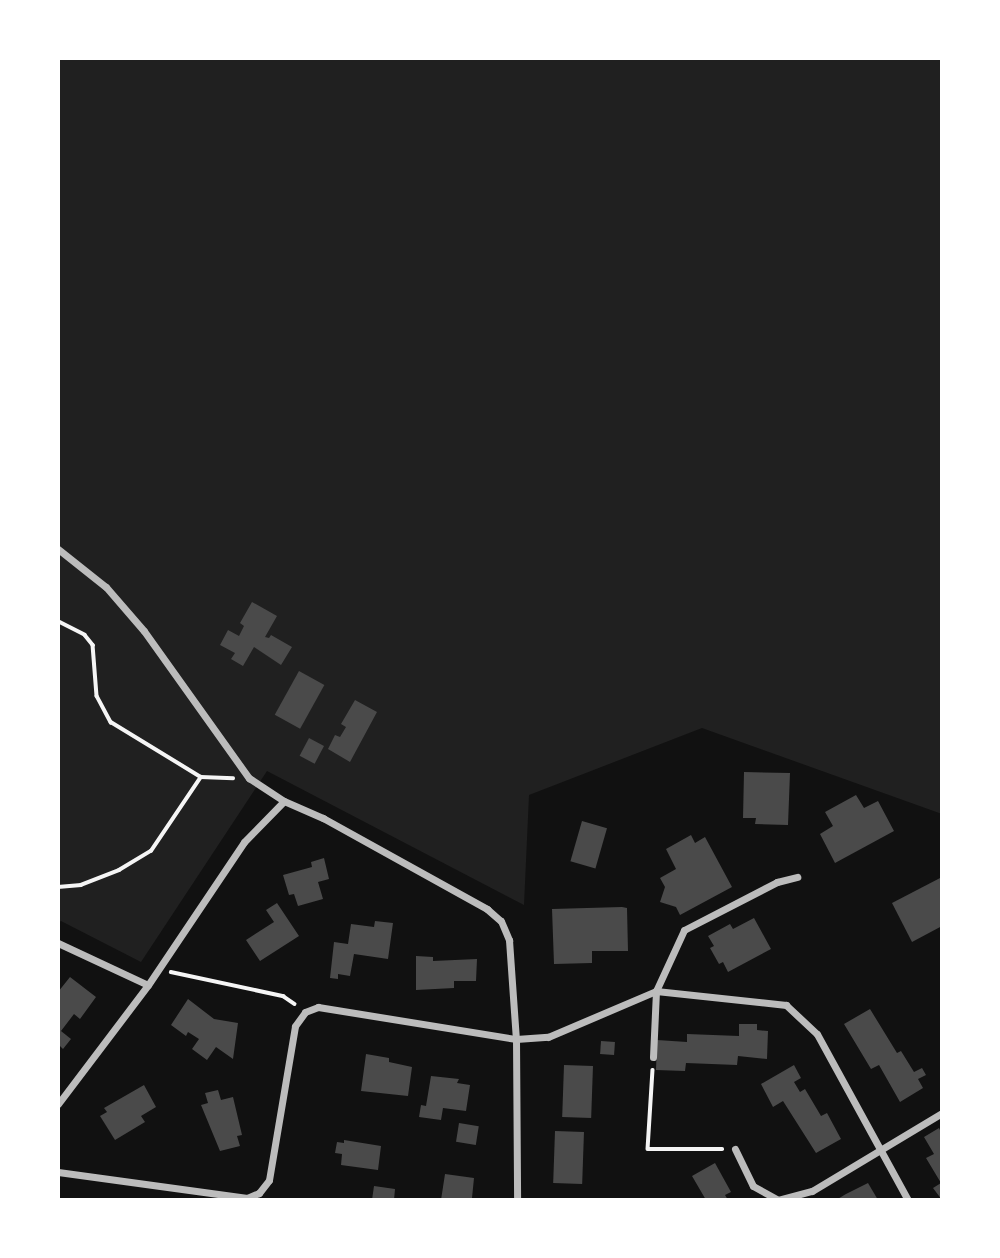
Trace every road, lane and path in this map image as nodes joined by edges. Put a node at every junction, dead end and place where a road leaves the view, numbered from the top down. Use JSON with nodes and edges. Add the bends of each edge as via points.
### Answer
{"nodes":[{"id":1,"x":58,"y":549,"type":"edge"},
{"id":2,"x":58,"y":621,"type":"edge"},
{"id":3,"x":201,"y":777,"type":"junction"},
{"id":4,"x":249,"y":778,"type":"junction"},
{"id":5,"x":284,"y":801,"type":"junction"},
{"id":6,"x":797,"y":877,"type":"dead end"},
{"id":7,"x":58,"y":887,"type":"edge"},
{"id":8,"x":58,"y":943,"type":"edge"},
{"id":9,"x":158,"y":970,"type":"junction"},
{"id":10,"x":148,"y":985,"type":"junction"},
{"id":11,"x":656,"y":991,"type":"junction"},
{"id":12,"x":305,"y":1012,"type":"junction"},
{"id":13,"x":516,"y":1039,"type":"junction"},
{"id":14,"x":653,"y":1057,"type":"joint"},
{"id":15,"x":58,"y":1104,"type":"edge"},
{"id":16,"x":942,"y":1113,"type":"edge"},
{"id":17,"x":735,"y":1149,"type":"joint"},
{"id":18,"x":878,"y":1149,"type":"junction"},
{"id":19,"x":58,"y":1172,"type":"edge"},
{"id":20,"x":517,"y":1200,"type":"edge"},
{"id":21,"x":778,"y":1200,"type":"edge"},
{"id":22,"x":908,"y":1200,"type":"edge"}],
"edges":[{"from":1,"to":4,"type":"street","via":[[106,587],[144,631]]},
{"from":2,"to":3,"type":"path","via":[[85,635],[93,645],[97,696],[111,722]]},
{"from":3,"to":4,"type":"path"},
{"from":3,"to":7,"type":"path","via":[[151,850],[82,885]]},
{"from":4,"to":5,"type":"street"},
{"from":5,"to":9,"type":"street","via":[[244,842]]},
{"from":5,"to":13,"type":"street","via":[[323,818],[501,921],[509,940]]},
{"from":6,"to":11,"type":"street","via":[[777,882],[684,930]]},
{"from":8,"to":10,"type":"street"},
{"from":9,"to":10,"type":"street"},
{"from":9,"to":12,"type":"path","via":[[283,996]]},
{"from":10,"to":15,"type":"street"},
{"from":11,"to":13,"type":"street","via":[[548,1037]]},
{"from":11,"to":14,"type":"street"},
{"from":11,"to":18,"type":"street","via":[[786,1005],[817,1034]]},
{"from":12,"to":13,"type":"street","via":[[318,1007]]},
{"from":12,"to":19,"type":"street","via":[[295,1026],[269,1180],[259,1193],[247,1198]]},
{"from":13,"to":20,"type":"street"},
{"from":14,"to":17,"type":"path","via":[[648,1149]]},
{"from":16,"to":18,"type":"street"},
{"from":17,"to":21,"type":"street","via":[[753,1186]]},
{"from":18,"to":21,"type":"street","via":[[812,1191]]},
{"from":18,"to":22,"type":"street"}]}
